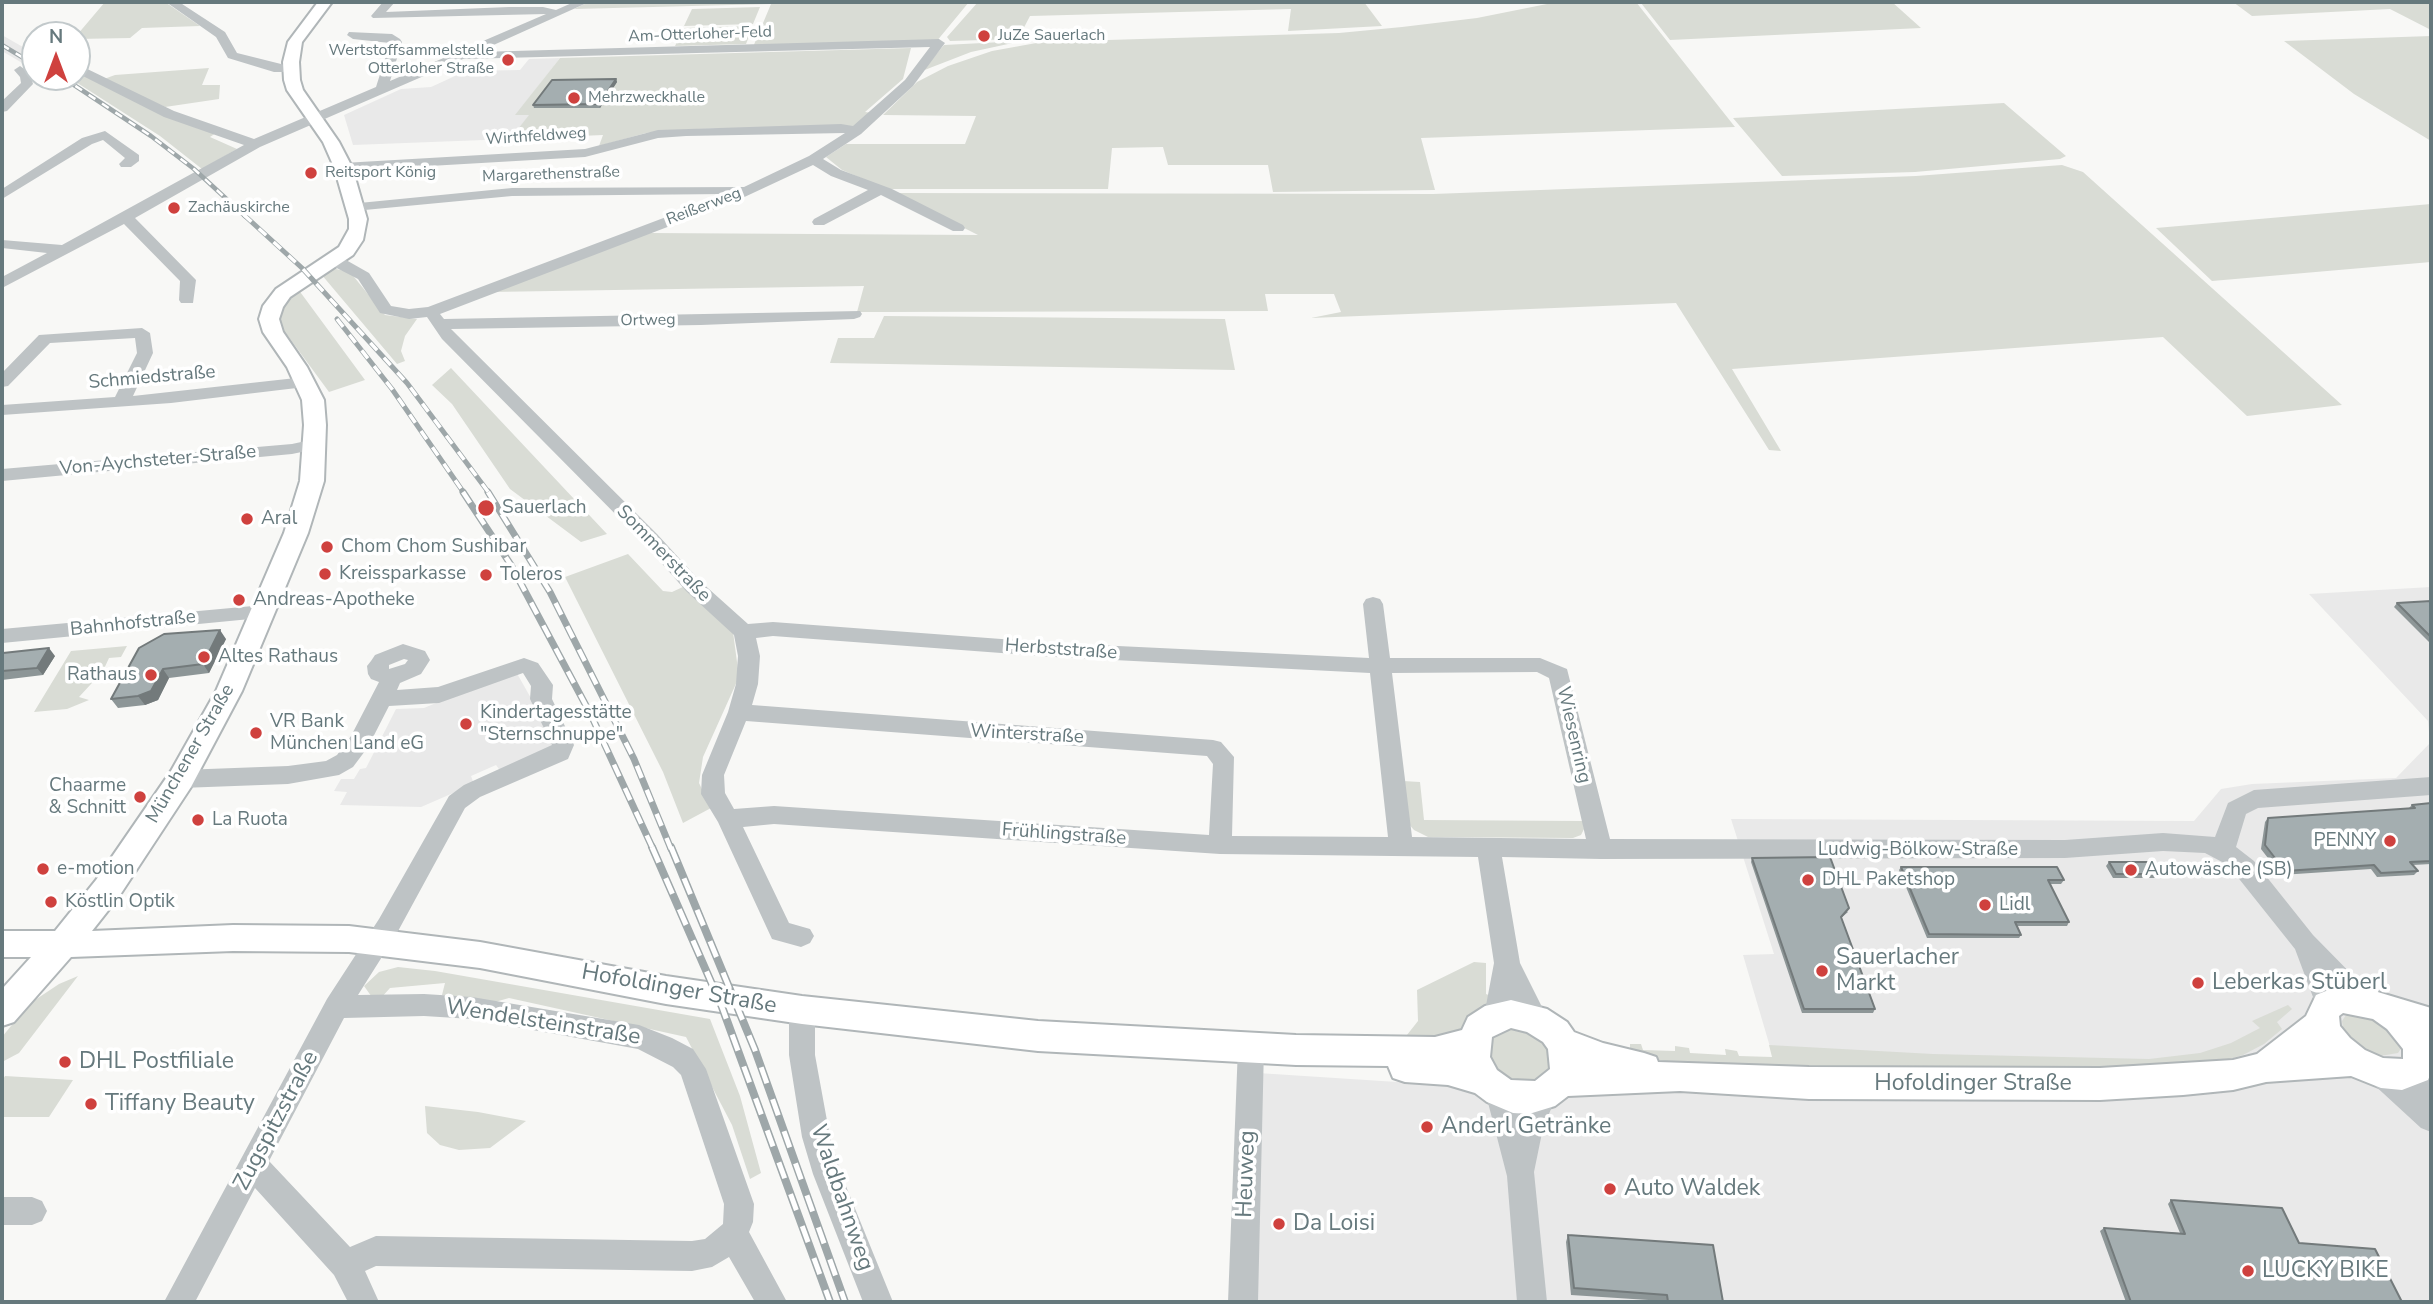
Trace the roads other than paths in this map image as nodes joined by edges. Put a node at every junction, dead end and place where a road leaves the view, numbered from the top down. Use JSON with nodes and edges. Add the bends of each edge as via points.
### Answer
{"nodes":[{"id":1,"x":172,"y":2,"type":"edge"},
{"id":2,"x":325,"y":2,"type":"edge"},
{"id":3,"x":389,"y":2,"type":"edge"},
{"id":4,"x":583,"y":2,"type":"edge"},
{"id":5,"x":512,"y":6,"type":"edge"},
{"id":6,"x":558,"y":13,"type":"junction"},
{"id":7,"x":353,"y":35,"type":"dead end"},
{"id":8,"x":939,"y":43,"type":"joint"},
{"id":9,"x":462,"y":55,"type":"junction"},
{"id":10,"x":291,"y":68,"type":"junction"},
{"id":11,"x":20,"y":70,"type":"dead end"},
{"id":12,"x":91,"y":75,"type":"edge"},
{"id":13,"x":381,"y":90,"type":"junction"},
{"id":14,"x":2,"y":108,"type":"edge"},
{"id":15,"x":314,"y":119,"type":"junction"},
{"id":16,"x":856,"y":131,"type":"junction"},
{"id":17,"x":255,"y":144,"type":"junction"},
{"id":18,"x":814,"y":159,"type":"junction"},
{"id":19,"x":126,"y":164,"type":"dead end"},
{"id":20,"x":343,"y":167,"type":"junction"},
{"id":21,"x":749,"y":190,"type":"junction"},
{"id":22,"x":879,"y":190,"type":"junction"},
{"id":23,"x":2,"y":195,"type":"edge"},
{"id":24,"x":354,"y":207,"type":"junction"},
{"id":25,"x":127,"y":217,"type":"junction"},
{"id":26,"x":818,"y":222,"type":"dead end"},
{"id":27,"x":958,"y":228,"type":"dead end"},
{"id":28,"x":2,"y":244,"type":"edge"},
{"id":29,"x":64,"y":250,"type":"junction"},
{"id":30,"x":333,"y":262,"type":"junction"},
{"id":31,"x":2,"y":283,"type":"edge"},
{"id":32,"x":187,"y":300,"type":"dead end"},
{"id":33,"x":855,"y":314,"type":"dead end"},
{"id":34,"x":436,"y":318,"type":"junction"},
{"id":35,"x":2,"y":382,"type":"edge"},
{"id":36,"x":305,"y":382,"type":"junction"},
{"id":37,"x":121,"y":402,"type":"junction"},
{"id":38,"x":2,"y":410,"type":"edge"},
{"id":39,"x":315,"y":444,"type":"junction"},
{"id":40,"x":2,"y":475,"type":"edge"},
{"id":41,"x":1373,"y":604,"type":"dead end"},
{"id":42,"x":264,"y":612,"type":"junction"},
{"id":43,"x":744,"y":632,"type":"junction"},
{"id":44,"x":2,"y":636,"type":"edge"},
{"id":45,"x":1379,"y":666,"type":"junction"},
{"id":46,"x":739,"y":712,"type":"junction"},
{"id":47,"x":181,"y":779,"type":"junction"},
{"id":48,"x":2429,"y":785,"type":"edge"},
{"id":49,"x":728,"y":819,"type":"junction"},
{"id":50,"x":1220,"y":845,"type":"junction"},
{"id":51,"x":1401,"y":848,"type":"junction"},
{"id":52,"x":1489,"y":849,"type":"junction"},
{"id":53,"x":1601,"y":850,"type":"junction"},
{"id":54,"x":2223,"y":850,"type":"junction"},
{"id":55,"x":802,"y":936,"type":"dead end"},
{"id":56,"x":378,"y":942,"type":"junction"},
{"id":57,"x":2304,"y":942,"type":"junction"},
{"id":58,"x":2,"y":944,"type":"edge"},
{"id":59,"x":63,"y":944,"type":"junction"},
{"id":60,"x":1507,"y":963,"type":"junction"},
{"id":61,"x":2372,"y":1005,"type":"junction"},
{"id":62,"x":336,"y":1007,"type":"junction"},
{"id":63,"x":802,"y":1010,"type":"junction"},
{"id":64,"x":2,"y":1012,"type":"edge"},
{"id":65,"x":2325,"y":1014,"type":"junction"},
{"id":66,"x":1497,"y":1016,"type":"junction"},
{"id":67,"x":1535,"y":1019,"type":"junction"},
{"id":68,"x":2431,"y":1022,"type":"edge"},
{"id":69,"x":1473,"y":1042,"type":"junction"},
{"id":70,"x":1562,"y":1042,"type":"junction"},
{"id":71,"x":1251,"y":1047,"type":"junction"},
{"id":72,"x":1296,"y":1050,"type":"junction"},
{"id":73,"x":2266,"y":1066,"type":"junction"},
{"id":74,"x":2367,"y":1067,"type":"junction"},
{"id":75,"x":2425,"y":1068,"type":"edge"},
{"id":76,"x":1679,"y":1076,"type":"junction"},
{"id":77,"x":1492,"y":1086,"type":"junction"},
{"id":78,"x":1553,"y":1088,"type":"junction"},
{"id":79,"x":2431,"y":1119,"type":"edge"},
{"id":80,"x":254,"y":1166,"type":"junction"},
{"id":81,"x":1521,"y":1176,"type":"junction"},
{"id":82,"x":2,"y":1211,"type":"edge"},
{"id":83,"x":32,"y":1211,"type":"dead end"},
{"id":84,"x":733,"y":1234,"type":"junction"},
{"id":85,"x":345,"y":1264,"type":"junction"},
{"id":86,"x":178,"y":1302,"type":"edge"},
{"id":87,"x":364,"y":1302,"type":"edge"},
{"id":88,"x":772,"y":1302,"type":"edge"},
{"id":89,"x":878,"y":1302,"type":"edge"},
{"id":90,"x":1243,"y":1302,"type":"edge"},
{"id":91,"x":1532,"y":1302,"type":"edge"}],
"edges":[{"from":1,"to":10,"type":"street","via":[[221,35],[232,55],[274,68]]},
{"from":2,"to":10,"type":"main road","via":[[299,34]]},
{"from":3,"to":5,"type":"street","via":[[377,16]]},
{"from":4,"to":6,"type":"street"},
{"from":5,"to":6,"type":"street"},
{"from":6,"to":9,"type":"street"},
{"from":7,"to":13,"type":"street","via":[[396,42]]},
{"from":8,"to":9,"type":"street","name":"Am-Otterloher-Feld"},
{"from":8,"to":16,"type":"street","name":"Reißerweg","via":[[909,83]]},
{"from":9,"to":13,"type":"street"},
{"from":10,"to":15,"type":"main road","name":"Münchener Straße","via":[[295,90]]},
{"from":11,"to":14,"type":"street","via":[[27,84]]},
{"from":12,"to":17,"type":"street","via":[[169,114]]},
{"from":13,"to":15,"type":"street"},
{"from":15,"to":17,"type":"street"},
{"from":15,"to":20,"type":"main road","name":"Münchener Straße"},
{"from":16,"to":18,"type":"street","name":"Reißerweg"},
{"from":16,"to":20,"type":"street","name":"Wirthfeldweg","via":[[686,132],[658,134],[585,153]]},
{"from":17,"to":25,"type":"street"},
{"from":18,"to":21,"type":"street","name":"Reißerweg"},
{"from":18,"to":22,"type":"street"},
{"from":19,"to":23,"type":"street","via":[[134,158],[106,135],[87,141]]},
{"from":20,"to":24,"type":"main road","name":"Münchener Straße"},
{"from":21,"to":24,"type":"street","name":"Margarethenstraße","via":[[512,192]]},
{"from":21,"to":34,"type":"street","name":"Reißerweg"},
{"from":22,"to":26,"type":"street"},
{"from":22,"to":27,"type":"street"},
{"from":24,"to":30,"type":"main road","name":"Münchener Straße","via":[[358,229],[354,240]]},
{"from":25,"to":29,"type":"street"},
{"from":25,"to":32,"type":"street","via":[[188,280]]},
{"from":28,"to":29,"type":"street"},
{"from":29,"to":31,"type":"street"},
{"from":30,"to":34,"type":"street","via":[[364,276],[386,310]]},
{"from":30,"to":36,"type":"main road","name":"Münchener Straße","via":[[283,293],[269,319]]},
{"from":33,"to":34,"type":"street","name":"Ortweg","via":[[688,320]]},
{"from":34,"to":43,"type":"street","name":"Sommerstraße","via":[[692,586]]},
{"from":35,"to":37,"type":"street","via":[[45,338],[142,333],[145,352]]},
{"from":36,"to":37,"type":"street","name":"Schmiedstraße"},
{"from":36,"to":39,"type":"main road","name":"Münchener Straße","via":[[313,400]]},
{"from":37,"to":38,"type":"street","name":"Schmiedstraße"},
{"from":39,"to":40,"type":"street","name":"Von-Aychsteter-Straße"},
{"from":39,"to":42,"type":"main road","name":"Münchener Straße","via":[[312,481]]},
{"from":41,"to":45,"type":"street"},
{"from":42,"to":44,"type":"street","name":"Bahnhofstraße"},
{"from":42,"to":47,"type":"main road","name":"Münchener Straße","via":[[229,691]]},
{"from":43,"to":45,"type":"street","name":"Herbststraße","via":[[773,629],[1068,651]]},
{"from":43,"to":46,"type":"street","via":[[749,669]]},
{"from":45,"to":51,"type":"street"},
{"from":45,"to":53,"type":"street","name":"Wiesenring","via":[[1540,665],[1559,674]]},
{"from":46,"to":49,"type":"street","via":[[713,775],[713,794]]},
{"from":46,"to":50,"type":"street","name":"Winterstraße","via":[[1213,748],[1224,764]]},
{"from":47,"to":56,"type":"street","name":"Zugspitzstraße","via":[[331,769],[352,754],[387,688],[420,698],[524,665],[530,668],[542,685],[541,699],[563,741],[560,753],[457,802]]},
{"from":47,"to":59,"type":"main road","name":"Münchener Straße","via":[[107,889]]},
{"from":48,"to":54,"type":"street","via":[[2254,799],[2235,808]]},
{"from":49,"to":50,"type":"street","name":"Frühlingstraße","via":[[774,815]]},
{"from":49,"to":55,"type":"street","via":[[781,932]]},
{"from":50,"to":51,"type":"street","name":"Frühlingstraße"},
{"from":51,"to":52,"type":"street"},
{"from":52,"to":53,"type":"street","name":"Ludwig-Bölkow-Straße"},
{"from":52,"to":60,"type":"street"},
{"from":53,"to":54,"type":"street","name":"Ludwig-Bölkow-Straße","via":[[2032,849],[2163,842],[2207,844]]},
{"from":54,"to":57,"type":"street","via":[[2245,868]]},
{"from":56,"to":59,"type":"main road","name":"Hofoldinger Straße","via":[[233,938]]},
{"from":56,"to":62,"type":"street","name":"Zugspitzstraße"},
{"from":56,"to":63,"type":"main road","name":"Hofoldinger Straße"},
{"from":57,"to":61,"type":"street"},
{"from":57,"to":65,"type":"street"},
{"from":58,"to":59,"type":"main road","name":"Hofoldinger Straße"},
{"from":59,"to":64,"type":"main road"},
{"from":60,"to":66,"type":"street"},
{"from":60,"to":67,"type":"street"},
{"from":61,"to":65,"type":"main road","via":[[2342,999]]},
{"from":61,"to":68,"type":"main road"},
{"from":61,"to":75,"type":"main road","via":[[2411,1031]]},
{"from":62,"to":80,"type":"street","name":"Zugspitzstraße"},
{"from":62,"to":84,"type":"street","name":"Wendelsteinstraße","via":[[472,1008],[639,1037],[684,1058],[692,1069],[739,1204]]},
{"from":63,"to":71,"type":"main road","name":"Hofoldinger Straße","via":[[1038,1036]]},
{"from":63,"to":89,"type":"street","name":"Waldbahnweg","via":[[802,1055],[816,1137]]},
{"from":65,"to":73,"type":"main road","name":"Hofoldinger Straße"},
{"from":65,"to":74,"type":"main road","via":[[2328,1036],[2338,1049]]},
{"from":66,"to":67,"type":"main road"},
{"from":66,"to":69,"type":"main road","via":[[1480,1027]]},
{"from":67,"to":70,"type":"main road"},
{"from":69,"to":72,"type":"main road","name":"Hofoldinger Straße","via":[[1435,1052]]},
{"from":69,"to":77,"type":"main road","via":[[1473,1059]]},
{"from":70,"to":76,"type":"main road","name":"Hofoldinger Straße","via":[[1601,1058]]},
{"from":70,"to":78,"type":"main road","via":[[1567,1069]]},
{"from":71,"to":72,"type":"main road","name":"Hofoldinger Straße"},
{"from":71,"to":90,"type":"street","name":"Heuweg"},
{"from":72,"to":77,"type":"main road","name":"Hofoldinger Straße","via":[[1389,1066],[1448,1070]]},
{"from":73,"to":74,"type":"main road","name":"Hofoldinger Straße"},
{"from":73,"to":76,"type":"main road","name":"Hofoldinger Straße","via":[[2233,1075],[2099,1084],[1809,1083]]},
{"from":74,"to":75,"type":"main road","name":"Hofoldinger Straße","via":[[2402,1075]]},
{"from":74,"to":79,"type":"street"},
{"from":76,"to":78,"type":"main road","name":"Hofoldinger Straße"},
{"from":77,"to":78,"type":"main road","via":[[1513,1097],[1529,1098]]},
{"from":77,"to":81,"type":"street"},
{"from":78,"to":81,"type":"street","via":[[1529,1128]]},
{"from":80,"to":85,"type":"street"},
{"from":80,"to":86,"type":"street","name":"Zugspitzstraße"},
{"from":81,"to":91,"type":"street"},
{"from":82,"to":83,"type":"street"},
{"from":84,"to":85,"type":"street","via":[[712,1252],[692,1256],[376,1251]]},
{"from":84,"to":88,"type":"street"},
{"from":85,"to":87,"type":"street"}]}
